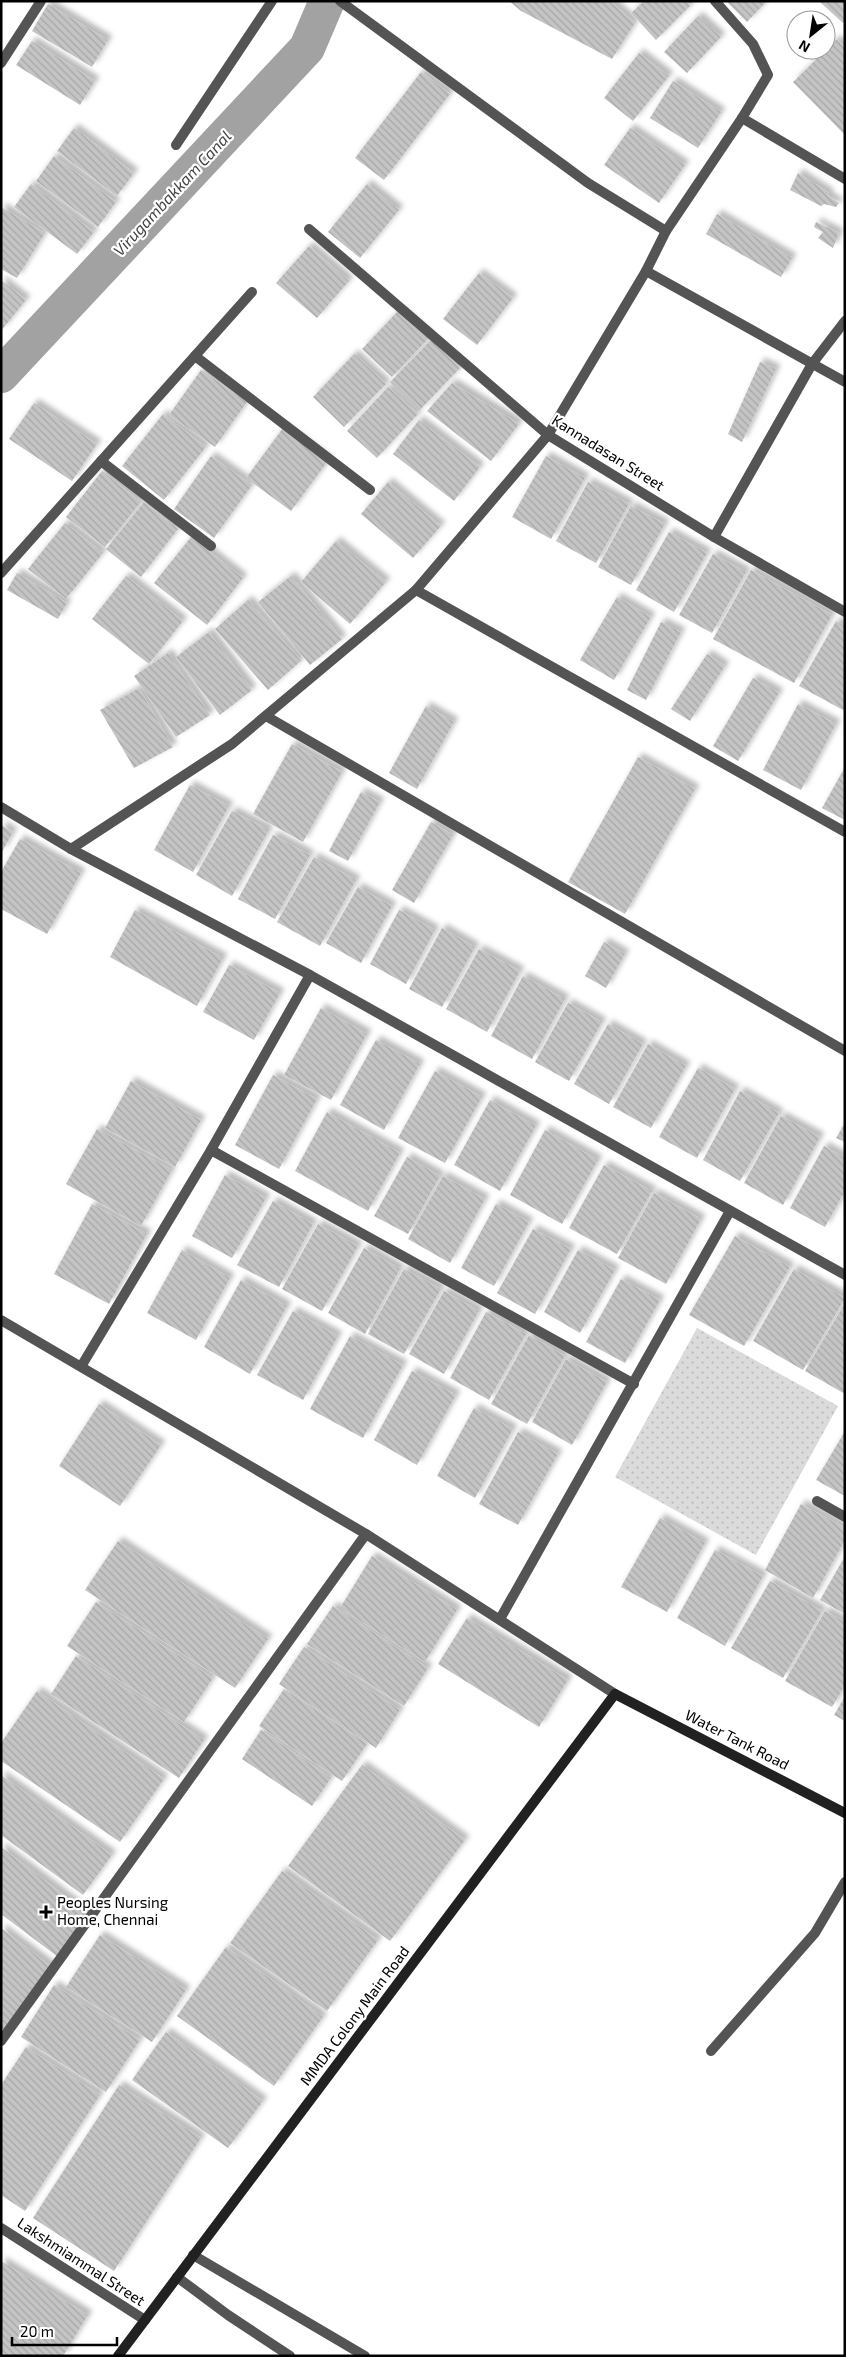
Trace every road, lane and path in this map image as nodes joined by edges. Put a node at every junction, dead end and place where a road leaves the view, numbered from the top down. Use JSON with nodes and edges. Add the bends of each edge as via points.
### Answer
{"nodes":[{"id":1,"x":41,"y":1,"type":"edge"},
{"id":2,"x":272,"y":1,"type":"edge"},
{"id":3,"x":340,"y":1,"type":"edge"},
{"id":4,"x":715,"y":1,"type":"edge"},
{"id":5,"x":1,"y":63,"type":"edge"},
{"id":6,"x":742,"y":118,"type":"junction"},
{"id":7,"x":176,"y":145,"type":"dead end"},
{"id":8,"x":845,"y":179,"type":"edge"},
{"id":9,"x":309,"y":229,"type":"dead end"},
{"id":10,"x":666,"y":231,"type":"junction"},
{"id":11,"x":646,"y":271,"type":"junction"},
{"id":12,"x":252,"y":292,"type":"dead end"},
{"id":13,"x":845,"y":322,"type":"edge"},
{"id":14,"x":195,"y":356,"type":"junction"},
{"id":15,"x":812,"y":364,"type":"junction"},
{"id":16,"x":845,"y":382,"type":"edge"},
{"id":17,"x":548,"y":435,"type":"junction"},
{"id":18,"x":102,"y":461,"type":"junction"},
{"id":19,"x":370,"y":490,"type":"dead end"},
{"id":20,"x":714,"y":537,"type":"junction"},
{"id":21,"x":211,"y":546,"type":"dead end"},
{"id":22,"x":1,"y":573,"type":"edge"},
{"id":23,"x":416,"y":590,"type":"junction"},
{"id":24,"x":845,"y":612,"type":"edge"},
{"id":25,"x":266,"y":716,"type":"junction"},
{"id":26,"x":1,"y":807,"type":"edge"},
{"id":27,"x":845,"y":832,"type":"edge"},
{"id":28,"x":71,"y":849,"type":"junction"},
{"id":29,"x":310,"y":976,"type":"junction"},
{"id":30,"x":845,"y":1051,"type":"edge"},
{"id":31,"x":211,"y":1150,"type":"junction"},
{"id":32,"x":730,"y":1211,"type":"junction"},
{"id":33,"x":845,"y":1275,"type":"edge"},
{"id":34,"x":1,"y":1320,"type":"edge"},
{"id":35,"x":82,"y":1365,"type":"junction"},
{"id":36,"x":634,"y":1384,"type":"junction"},
{"id":37,"x":817,"y":1501,"type":"dead end"},
{"id":38,"x":845,"y":1517,"type":"edge"},
{"id":39,"x":366,"y":1534,"type":"junction"},
{"id":40,"x":500,"y":1618,"type":"junction"},
{"id":41,"x":615,"y":1694,"type":"junction"},
{"id":42,"x":845,"y":1813,"type":"edge"},
{"id":43,"x":845,"y":1882,"type":"edge"},
{"id":44,"x":1,"y":2041,"type":"edge"},
{"id":45,"x":711,"y":2051,"type":"dead end"},
{"id":46,"x":1,"y":2228,"type":"edge"},
{"id":47,"x":193,"y":2256,"type":"junction"},
{"id":48,"x":178,"y":2277,"type":"junction"},
{"id":49,"x":144,"y":2320,"type":"junction"},
{"id":50,"x":118,"y":2356,"type":"edge"},
{"id":51,"x":290,"y":2356,"type":"edge"},
{"id":52,"x":365,"y":2356,"type":"edge"}],
"edges":[{"from":1,"to":5,"type":"street"},
{"from":2,"to":7,"type":"street"},
{"from":3,"to":10,"type":"street","via":[[588,183]]},
{"from":4,"to":6,"type":"street","via":[[752,44],[768,75]]},
{"from":6,"to":8,"type":"street"},
{"from":6,"to":10,"type":"street"},
{"from":9,"to":17,"type":"street","name":"Kannadasan Street"},
{"from":10,"to":11,"type":"street"},
{"from":11,"to":15,"type":"street"},
{"from":11,"to":17,"type":"street"},
{"from":12,"to":14,"type":"street"},
{"from":13,"to":15,"type":"street"},
{"from":14,"to":18,"type":"street"},
{"from":14,"to":19,"type":"street"},
{"from":15,"to":16,"type":"street"},
{"from":15,"to":20,"type":"street"},
{"from":17,"to":20,"type":"street","name":"Kannadasan Street"},
{"from":17,"to":23,"type":"street"},
{"from":18,"to":21,"type":"street"},
{"from":18,"to":22,"type":"street"},
{"from":20,"to":24,"type":"street","name":"Kannadasan Street"},
{"from":23,"to":25,"type":"street"},
{"from":23,"to":27,"type":"street"},
{"from":25,"to":28,"type":"street","via":[[232,744]]},
{"from":25,"to":30,"type":"street"},
{"from":26,"to":28,"type":"street"},
{"from":28,"to":29,"type":"street"},
{"from":29,"to":31,"type":"street"},
{"from":29,"to":32,"type":"street"},
{"from":31,"to":35,"type":"street"},
{"from":31,"to":36,"type":"street"},
{"from":32,"to":33,"type":"street"},
{"from":32,"to":36,"type":"street"},
{"from":34,"to":35,"type":"street"},
{"from":35,"to":39,"type":"street"},
{"from":36,"to":40,"type":"street"},
{"from":37,"to":38,"type":"street"},
{"from":39,"to":40,"type":"street"},
{"from":39,"to":44,"type":"street"},
{"from":40,"to":41,"type":"street"},
{"from":41,"to":42,"type":"street","name":"Water Tank Road"},
{"from":41,"to":47,"type":"street","name":"MMDA Colony Main Road"},
{"from":43,"to":45,"type":"street","via":[[814,1933]]},
{"from":46,"to":49,"type":"street","name":"Lakshmiammal Street"},
{"from":47,"to":48,"type":"street","name":"MMDA Colony Main Road"},
{"from":47,"to":52,"type":"street"},
{"from":48,"to":49,"type":"street","name":"MMDA Colony Main Road"},
{"from":48,"to":51,"type":"street"},
{"from":49,"to":50,"type":"street","name":"MMDA Colony Main Road"}]}
